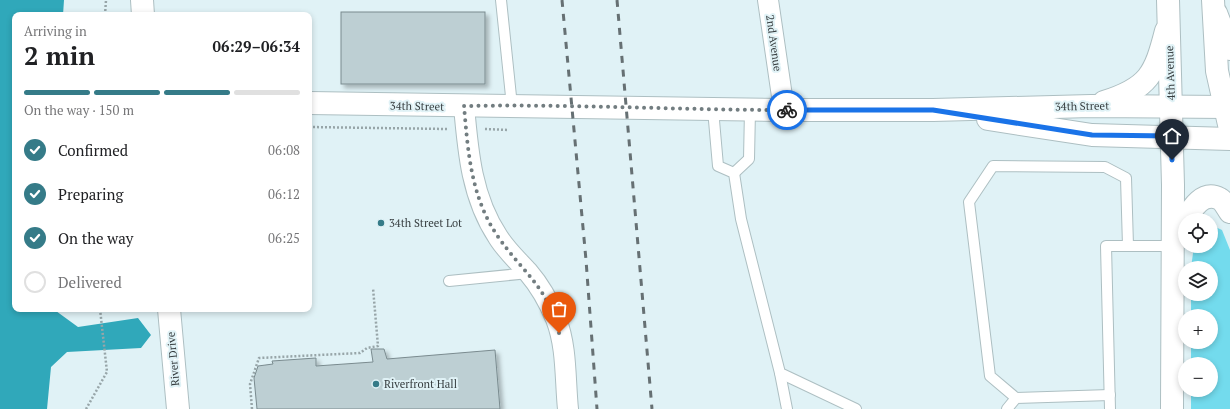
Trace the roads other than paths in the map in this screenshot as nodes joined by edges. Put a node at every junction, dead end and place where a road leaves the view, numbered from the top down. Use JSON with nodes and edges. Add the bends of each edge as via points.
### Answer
{"nodes":[{"id":1,"x":142,"y":0,"type":"edge"},
{"id":2,"x":501,"y":0,"type":"edge"},
{"id":3,"x":768,"y":0,"type":"edge"},
{"id":4,"x":1168,"y":0,"type":"edge"},
{"id":5,"x":1213,"y":2,"type":"edge"},
{"id":6,"x":143,"y":12,"type":"edge"},
{"id":7,"x":1168,"y":22,"type":"junction"},
{"id":8,"x":1230,"y":49,"type":"edge"},
{"id":9,"x":312,"y":103,"type":"edge"},
{"id":10,"x":464,"y":106,"type":"junction"},
{"id":11,"x":512,"y":106,"type":"junction"},
{"id":12,"x":1091,"y":106,"type":"junction"},
{"id":13,"x":1171,"y":106,"type":"junction"},
{"id":14,"x":1227,"y":107,"type":"edge"},
{"id":15,"x":713,"y":109,"type":"junction"},
{"id":16,"x":750,"y":110,"type":"junction"},
{"id":17,"x":784,"y":110,"type":"junction"},
{"id":18,"x":933,"y":110,"type":"junction"},
{"id":19,"x":1230,"y":129,"type":"edge"},
{"id":20,"x":1171,"y":136,"type":"junction"},
{"id":21,"x":1230,"y":139,"type":"edge"},
{"id":22,"x":734,"y":173,"type":"junction"},
{"id":23,"x":1230,"y":212,"type":"edge"},
{"id":24,"x":1190,"y":213,"type":"edge"},
{"id":25,"x":1178,"y":234,"type":"edge"},
{"id":26,"x":1128,"y":246,"type":"junction"},
{"id":27,"x":1172,"y":246,"type":"junction"},
{"id":28,"x":529,"y":273,"type":"junction"},
{"id":29,"x":449,"y":282,"type":"dead end"},
{"id":30,"x":169,"y":312,"type":"edge"},
{"id":31,"x":780,"y":373,"type":"junction"},
{"id":32,"x":1110,"y":395,"type":"junction"},
{"id":33,"x":1016,"y":398,"type":"junction"},
{"id":34,"x":178,"y":409,"type":"edge"},
{"id":35,"x":568,"y":409,"type":"edge"},
{"id":36,"x":787,"y":409,"type":"edge"},
{"id":37,"x":856,"y":409,"type":"edge"},
{"id":38,"x":1007,"y":409,"type":"edge"},
{"id":39,"x":1110,"y":409,"type":"edge"},
{"id":40,"x":1172,"y":409,"type":"edge"}],
"edges":[{"from":1,"to":6,"type":"street"},
{"from":2,"to":11,"type":"lane"},
{"from":3,"to":17,"type":"street","name":"2nd Avenue"},
{"from":4,"to":7,"type":"street","name":"4th Avenue"},
{"from":5,"to":8,"type":"street"},
{"from":5,"to":14,"type":"street","via":[[1217,71]]},
{"from":7,"to":12,"type":"street","via":[[1158,61],[1152,73],[1124,96]]},
{"from":7,"to":13,"type":"street","name":"4th Avenue"},
{"from":9,"to":10,"type":"street","name":"34th Street"},
{"from":10,"to":11,"type":"street","name":"34th Street"},
{"from":10,"to":28,"type":"street","via":[[473,181],[484,213],[499,238]]},
{"from":11,"to":15,"type":"street","name":"34th Street"},
{"from":12,"to":13,"type":"street","name":"34th Street"},
{"from":12,"to":18,"type":"street","name":"34th Street"},
{"from":13,"to":14,"type":"street","name":"34th Street"},
{"from":13,"to":20,"type":"street","name":"4th Avenue"},
{"from":14,"to":19,"type":"street"},
{"from":15,"to":16,"type":"street","name":"34th Street"},
{"from":15,"to":22,"type":"lane","via":[[718,166]]},
{"from":16,"to":17,"type":"street","name":"34th Street"},
{"from":16,"to":22,"type":"lane","via":[[749,158]]},
{"from":17,"to":18,"type":"street","name":"34th Street"},
{"from":18,"to":20,"type":"street","name":"34th Street","via":[[1092,135]]},
{"from":20,"to":21,"type":"street","name":"34th Street"},
{"from":20,"to":27,"type":"street","name":"4th Avenue"},
{"from":22,"to":31,"type":"lane","via":[[741,219]]},
{"from":23,"to":24,"type":"street","via":[[1220,199],[1210,197],[1194,205]]},
{"from":25,"to":27,"type":"street"},
{"from":26,"to":27,"type":"lane"},
{"from":26,"to":32,"type":"lane","via":[[1106,246]]},
{"from":26,"to":33,"type":"lane","via":[[1126,178],[1106,167],[993,166],[969,202],[990,376]]},
{"from":27,"to":40,"type":"street","name":"4th Avenue"},
{"from":28,"to":29,"type":"lane"},
{"from":28,"to":35,"type":"street","via":[[546,296],[556,320],[563,345]]},
{"from":30,"to":34,"type":"street","name":"River Drive"},
{"from":31,"to":36,"type":"lane"},
{"from":31,"to":37,"type":"lane"},
{"from":32,"to":33,"type":"lane"},
{"from":32,"to":39,"type":"lane"},
{"from":33,"to":38,"type":"lane"}]}
